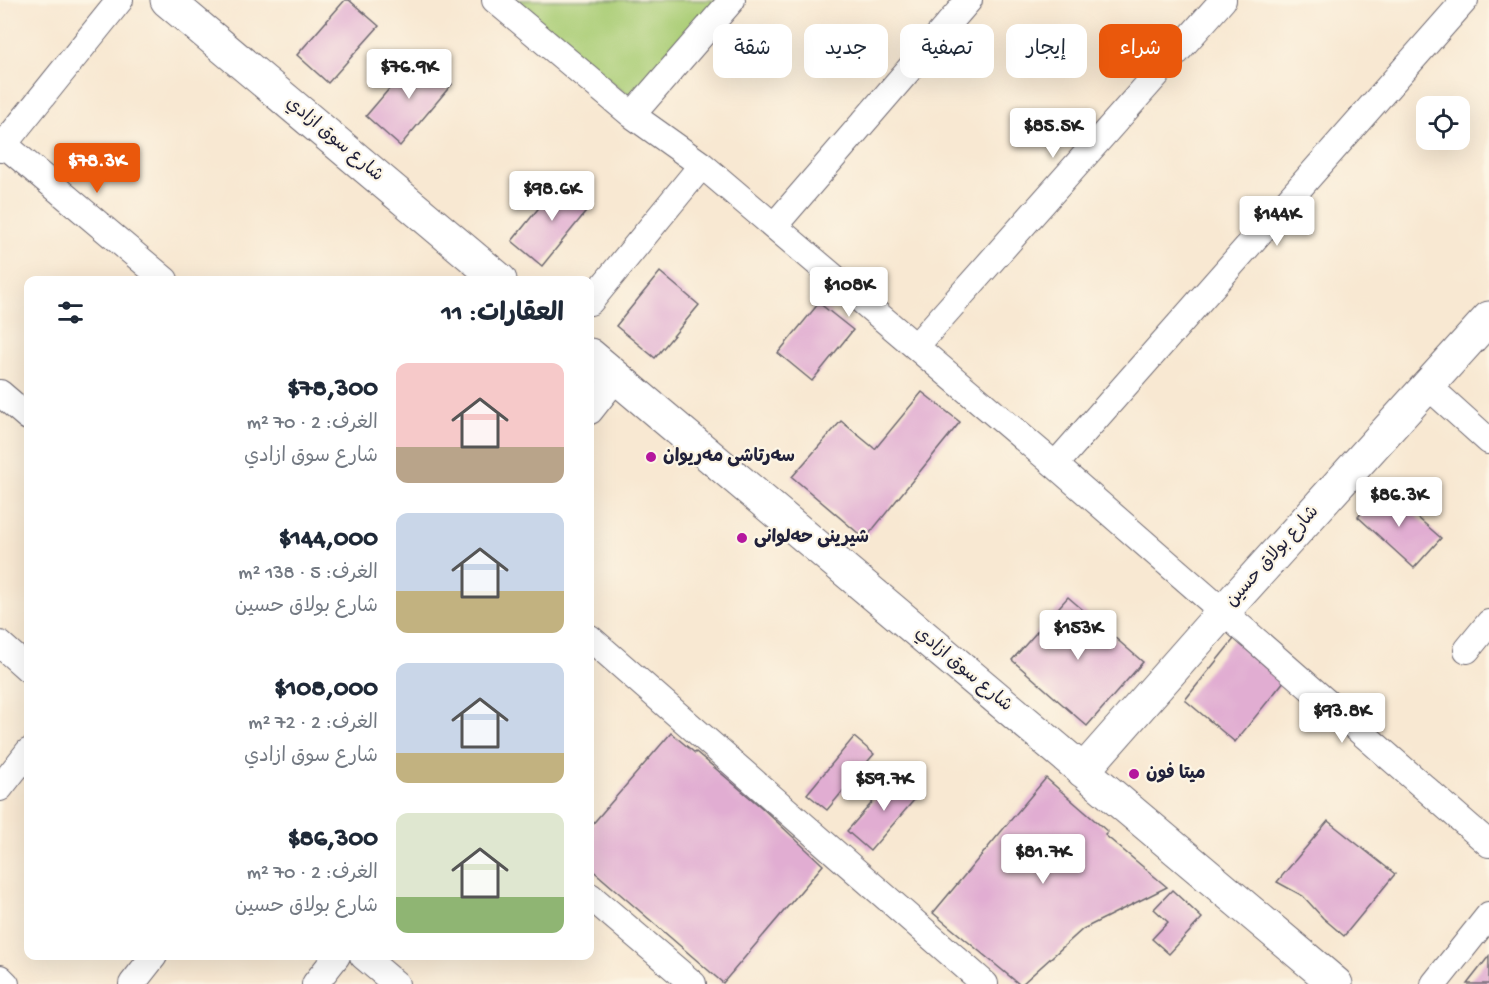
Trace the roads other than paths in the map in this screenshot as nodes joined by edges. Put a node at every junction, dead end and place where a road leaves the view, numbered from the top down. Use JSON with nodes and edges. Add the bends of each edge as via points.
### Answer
{"nodes":[{"id":1,"x":120,"y":0,"type":"edge"},
{"id":2,"x":167,"y":0,"type":"edge"},
{"id":3,"x":495,"y":0,"type":"edge"},
{"id":4,"x":732,"y":0,"type":"edge"},
{"id":5,"x":969,"y":0,"type":"edge"},
{"id":6,"x":1223,"y":0,"type":"edge"},
{"id":7,"x":1465,"y":0,"type":"edge"},
{"id":8,"x":632,"y":115,"type":"junction"},
{"id":9,"x":1,"y":145,"type":"edge"},
{"id":10,"x":702,"y":165,"type":"junction"},
{"id":11,"x":774,"y":226,"type":"junction"},
{"id":12,"x":160,"y":276,"type":"edge"},
{"id":13,"x":496,"y":276,"type":"edge"},
{"id":14,"x":594,"y":297,"type":"edge"},
{"id":15,"x":1489,"y":318,"type":"edge"},
{"id":16,"x":916,"y":346,"type":"junction"},
{"id":17,"x":594,"y":359,"type":"edge"},
{"id":18,"x":616,"y":378,"type":"junction"},
{"id":19,"x":1428,"y":386,"type":"junction"},
{"id":20,"x":0,"y":393,"type":"edge"},
{"id":21,"x":594,"y":406,"type":"edge"},
{"id":22,"x":24,"y":414,"type":"edge"},
{"id":23,"x":1489,"y":441,"type":"edge"},
{"id":24,"x":1055,"y":465,"type":"junction"},
{"id":25,"x":1223,"y":612,"type":"junction"},
{"id":26,"x":1489,"y":623,"type":"edge"},
{"id":27,"x":594,"y":642,"type":"edge"},
{"id":28,"x":0,"y":644,"type":"edge"},
{"id":29,"x":1467,"y":650,"type":"dead end"},
{"id":30,"x":24,"y":665,"type":"edge"},
{"id":31,"x":24,"y":757,"type":"edge"},
{"id":32,"x":1083,"y":771,"type":"junction"},
{"id":33,"x":0,"y":788,"type":"edge"},
{"id":34,"x":1489,"y":844,"type":"edge"},
{"id":35,"x":594,"y":899,"type":"edge"},
{"id":36,"x":1489,"y":915,"type":"edge"},
{"id":37,"x":151,"y":960,"type":"edge"},
{"id":38,"x":334,"y":960,"type":"edge"},
{"id":39,"x":368,"y":960,"type":"edge"},
{"id":40,"x":0,"y":978,"type":"edge"},
{"id":41,"x":6,"y":984,"type":"edge"},
{"id":42,"x":132,"y":984,"type":"edge"},
{"id":43,"x":315,"y":984,"type":"edge"},
{"id":44,"x":396,"y":984,"type":"edge"},
{"id":45,"x":693,"y":984,"type":"edge"},
{"id":46,"x":985,"y":984,"type":"edge"},
{"id":47,"x":1336,"y":984,"type":"edge"},
{"id":48,"x":1434,"y":984,"type":"edge"}],
"edges":[{"from":1,"to":9,"type":"street"},
{"from":2,"to":13,"type":"street","name":"شارع سوق ازادي"},
{"from":3,"to":8,"type":"street"},
{"from":4,"to":8,"type":"street"},
{"from":5,"to":11,"type":"street"},
{"from":6,"to":16,"type":"street"},
{"from":7,"to":24,"type":"street"},
{"from":8,"to":10,"type":"street"},
{"from":9,"to":12,"type":"street"},
{"from":10,"to":11,"type":"street"},
{"from":10,"to":14,"type":"street"},
{"from":11,"to":16,"type":"street"},
{"from":15,"to":19,"type":"street","name":"شارع بولاق حسين"},
{"from":16,"to":24,"type":"street"},
{"from":17,"to":18,"type":"street","name":"شارع سوق ازادي"},
{"from":18,"to":21,"type":"street"},
{"from":18,"to":32,"type":"street","name":"شارع سوق ازادي"},
{"from":19,"to":23,"type":"street"},
{"from":19,"to":25,"type":"street","name":"شارع بولاق حسين"},
{"from":20,"to":22,"type":"street"},
{"from":24,"to":25,"type":"street"},
{"from":25,"to":32,"type":"street","name":"شارع بولاق حسين"},
{"from":25,"to":34,"type":"street"},
{"from":26,"to":29,"type":"street"},
{"from":27,"to":46,"type":"street"},
{"from":28,"to":30,"type":"street"},
{"from":31,"to":33,"type":"street"},
{"from":32,"to":47,"type":"street","name":"شارع سوق ازادي"},
{"from":35,"to":45,"type":"street"},
{"from":36,"to":48,"type":"street"},
{"from":37,"to":42,"type":"street"},
{"from":38,"to":43,"type":"street"},
{"from":39,"to":44,"type":"street"},
{"from":40,"to":41,"type":"street"}]}
